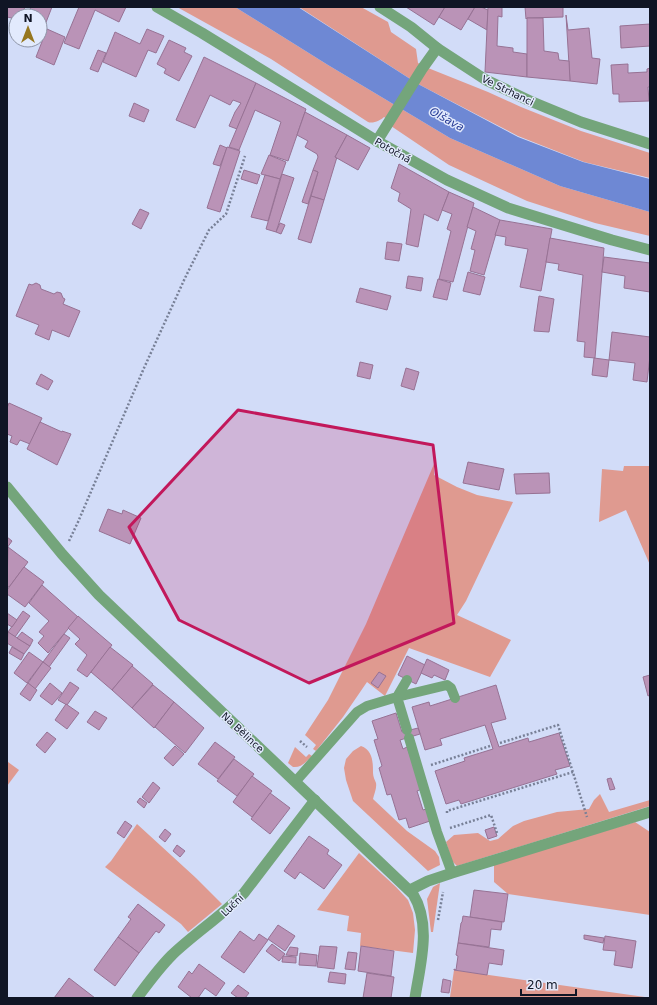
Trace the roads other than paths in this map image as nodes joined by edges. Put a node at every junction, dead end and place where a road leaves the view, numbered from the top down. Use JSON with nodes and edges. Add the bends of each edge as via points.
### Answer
{"nodes":[{"id":1,"x":157,"y":7,"type":"edge"},
{"id":2,"x":380,"y":7,"type":"edge"},
{"id":3,"x":437,"y":48,"type":"junction"},
{"id":4,"x":377,"y":141,"type":"junction"},
{"id":5,"x":650,"y":144,"type":"edge"},
{"id":6,"x":650,"y":250,"type":"edge"},
{"id":7,"x":7,"y":486,"type":"edge"},
{"id":8,"x":407,"y":680,"type":"dead end"},
{"id":9,"x":397,"y":697,"type":"junction"},
{"id":10,"x":455,"y":698,"type":"dead end"},
{"id":11,"x":296,"y":781,"type":"junction"},
{"id":12,"x":315,"y":800,"type":"junction"},
{"id":13,"x":650,"y":812,"type":"edge"},
{"id":14,"x":452,"y":873,"type":"junction"},
{"id":15,"x":410,"y":890,"type":"junction"},
{"id":16,"x":137,"y":998,"type":"edge"},
{"id":17,"x":415,"y":998,"type":"edge"}],
"edges":[{"from":1,"to":4,"type":"street","name":"Potočná"},
{"from":2,"to":3,"type":"street","name":"Ve Strhanci"},
{"from":3,"to":4,"type":"street"},
{"from":3,"to":5,"type":"street","name":"Ve Strhanci","via":[[486,80],[530,101],[581,122]]},
{"from":4,"to":6,"type":"street","name":"Potočná","via":[[490,201]]},
{"from":7,"to":11,"type":"street","name":"Na Bělince","via":[[99,595]]},
{"from":8,"to":9,"type":"lane"},
{"from":9,"to":10,"type":"lane","via":[[447,685]]},
{"from":9,"to":11,"type":"lane","via":[[367,706],[357,712]]},
{"from":9,"to":14,"type":"lane","via":[[437,832]]},
{"from":11,"to":12,"type":"street","name":"Na Bělince"},
{"from":12,"to":15,"type":"street","name":"Na Bělince"},
{"from":12,"to":16,"type":"street","name":"Luční","via":[[244,893],[232,906],[172,955]]},
{"from":13,"to":14,"type":"street"},
{"from":14,"to":15,"type":"street"},
{"from":15,"to":17,"type":"street","name":"Na Bělince","via":[[419,906],[423,932]]}]}
